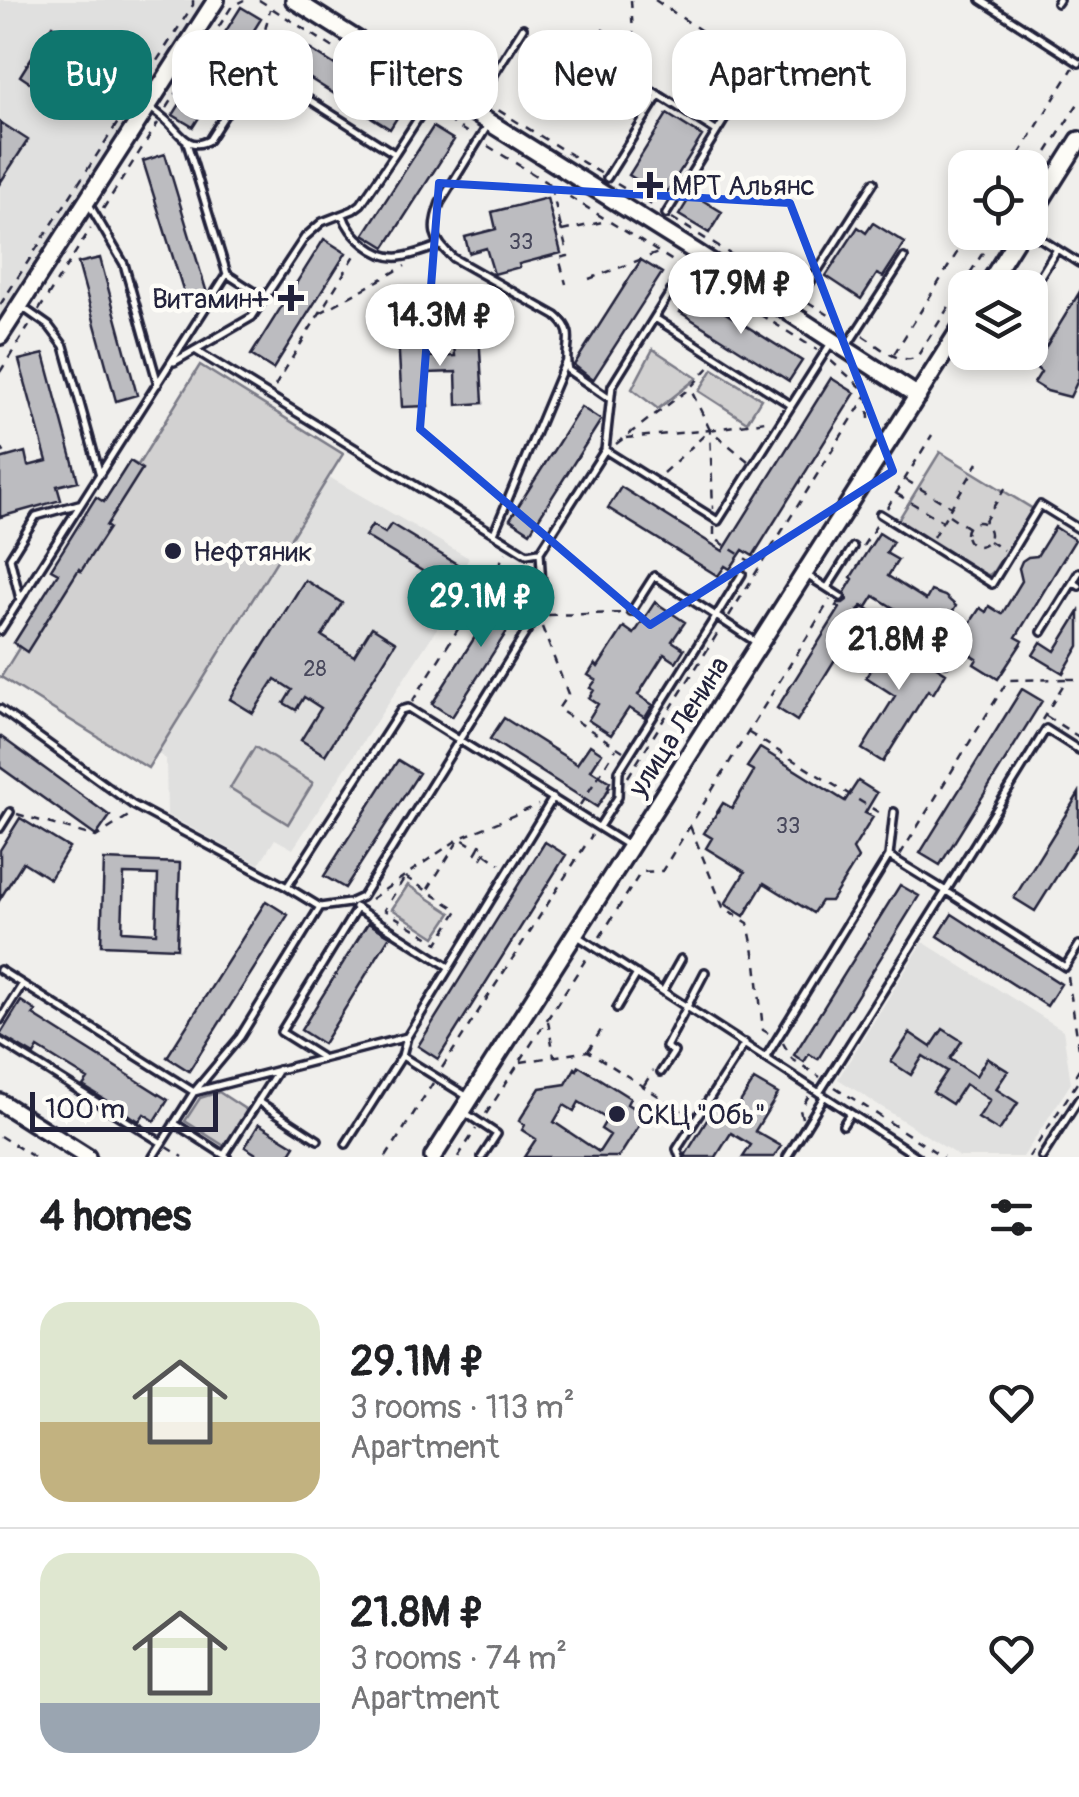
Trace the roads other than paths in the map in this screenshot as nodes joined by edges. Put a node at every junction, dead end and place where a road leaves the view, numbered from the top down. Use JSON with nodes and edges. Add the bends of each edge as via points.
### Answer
{"nodes":[{"id":1,"x":216,"y":0,"type":"edge"},
{"id":2,"x":294,"y":0,"type":"edge"},
{"id":3,"x":981,"y":0,"type":"edge"},
{"id":4,"x":523,"y":28,"type":"dead end"},
{"id":5,"x":342,"y":30,"type":"edge"},
{"id":6,"x":1078,"y":62,"type":"edge"},
{"id":7,"x":498,"y":68,"type":"edge"},
{"id":8,"x":152,"y":89,"type":"edge"},
{"id":9,"x":652,"y":91,"type":"edge"},
{"id":10,"x":659,"y":95,"type":"junction"},
{"id":11,"x":152,"y":113,"type":"edge"},
{"id":12,"x":132,"y":120,"type":"edge"},
{"id":13,"x":417,"y":120,"type":"edge"},
{"id":14,"x":487,"y":120,"type":"edge"},
{"id":15,"x":724,"y":120,"type":"edge"},
{"id":16,"x":490,"y":122,"type":"junction"},
{"id":17,"x":716,"y":132,"type":"junction"},
{"id":18,"x":1079,"y":140,"type":"edge"},
{"id":19,"x":187,"y":143,"type":"junction"},
{"id":20,"x":394,"y":154,"type":"junction"},
{"id":21,"x":607,"y":178,"type":"dead end"},
{"id":22,"x":874,"y":182,"type":"dead end"},
{"id":23,"x":1048,"y":189,"type":"edge"},
{"id":24,"x":85,"y":201,"type":"junction"},
{"id":25,"x":342,"y":214,"type":"junction"},
{"id":26,"x":666,"y":214,"type":"dead end"},
{"id":27,"x":1048,"y":243,"type":"edge"},
{"id":28,"x":439,"y":246,"type":"junction"},
{"id":29,"x":1057,"y":249,"type":"junction"},
{"id":30,"x":696,"y":252,"type":"junction"},
{"id":31,"x":904,"y":258,"type":"dead end"},
{"id":32,"x":1079,"y":263,"type":"edge"},
{"id":33,"x":1044,"y":270,"type":"edge"},
{"id":34,"x":227,"y":274,"type":"junction"},
{"id":35,"x":264,"y":298,"type":"junction"},
{"id":36,"x":19,"y":305,"type":"junction"},
{"id":37,"x":859,"y":312,"type":"dead end"},
{"id":38,"x":790,"y":313,"type":"junction"},
{"id":39,"x":866,"y":317,"type":"junction"},
{"id":40,"x":654,"y":318,"type":"junction"},
{"id":41,"x":0,"y":336,"type":"edge"},
{"id":42,"x":834,"y":348,"type":"junction"},
{"id":43,"x":948,"y":349,"type":"edge"},
{"id":44,"x":195,"y":350,"type":"junction"},
{"id":45,"x":566,"y":361,"type":"junction"},
{"id":46,"x":171,"y":364,"type":"junction"},
{"id":47,"x":158,"y":384,"type":"junction"},
{"id":48,"x":918,"y":396,"type":"junction"},
{"id":49,"x":611,"y":399,"type":"junction"},
{"id":50,"x":791,"y":405,"type":"junction"},
{"id":51,"x":605,"y":450,"type":"junction"},
{"id":52,"x":100,"y":475,"type":"junction"},
{"id":53,"x":82,"y":504,"type":"junction"},
{"id":54,"x":881,"y":515,"type":"road end"},
{"id":55,"x":1079,"y":529,"type":"edge"},
{"id":56,"x":493,"y":534,"type":"junction"},
{"id":57,"x":853,"y":547,"type":"dead end"},
{"id":58,"x":540,"y":552,"type":"junction"},
{"id":59,"x":1079,"y":572,"type":"edge"},
{"id":60,"x":742,"y":574,"type":"dead end"},
{"id":61,"x":805,"y":574,"type":"junction"},
{"id":62,"x":1076,"y":584,"type":"edge"},
{"id":63,"x":831,"y":591,"type":"junction"},
{"id":64,"x":842,"y":597,"type":"dead end"},
{"id":65,"x":20,"y":600,"type":"junction"},
{"id":66,"x":631,"y":612,"type":"road end"},
{"id":67,"x":864,"y":612,"type":"dead end"},
{"id":68,"x":716,"y":616,"type":"junction"},
{"id":69,"x":0,"y":631,"type":"edge"},
{"id":70,"x":1042,"y":632,"type":"dead end"},
{"id":71,"x":760,"y":645,"type":"junction"},
{"id":72,"x":946,"y":662,"type":"dead end"},
{"id":73,"x":0,"y":709,"type":"edge"},
{"id":74,"x":460,"y":740,"type":"junction"},
{"id":75,"x":1079,"y":750,"type":"edge"},
{"id":76,"x":553,"y":798,"type":"junction"},
{"id":77,"x":10,"y":812,"type":"road end"},
{"id":78,"x":894,"y":812,"type":"dead end"},
{"id":79,"x":598,"y":827,"type":"junction"},
{"id":80,"x":0,"y":828,"type":"edge"},
{"id":81,"x":630,"y":847,"type":"junction"},
{"id":82,"x":889,"y":856,"type":"junction"},
{"id":83,"x":287,"y":888,"type":"junction"},
{"id":84,"x":946,"y":891,"type":"junction"},
{"id":85,"x":349,"y":903,"type":"junction"},
{"id":86,"x":320,"y":906,"type":"junction"},
{"id":87,"x":357,"y":908,"type":"junction"},
{"id":88,"x":576,"y":935,"type":"junction"},
{"id":89,"x":1079,"y":945,"type":"edge"},
{"id":90,"x":681,"y":959,"type":"dead end"},
{"id":91,"x":449,"y":967,"type":"junction"},
{"id":92,"x":0,"y":970,"type":"edge"},
{"id":93,"x":704,"y":972,"type":"dead end"},
{"id":94,"x":637,"y":974,"type":"junction"},
{"id":95,"x":22,"y":984,"type":"junction"},
{"id":96,"x":663,"y":991,"type":"junction"},
{"id":97,"x":688,"y":1006,"type":"junction"},
{"id":98,"x":617,"y":1008,"type":"dead end"},
{"id":99,"x":0,"y":1020,"type":"edge"},
{"id":100,"x":407,"y":1037,"type":"junction"},
{"id":101,"x":0,"y":1041,"type":"edge"},
{"id":102,"x":745,"y":1043,"type":"junction"},
{"id":103,"x":402,"y":1056,"type":"junction"},
{"id":104,"x":766,"y":1057,"type":"junction"},
{"id":105,"x":323,"y":1058,"type":"junction"},
{"id":106,"x":278,"y":1070,"type":"junction"},
{"id":107,"x":661,"y":1072,"type":"dead end"},
{"id":108,"x":194,"y":1092,"type":"junction"},
{"id":109,"x":819,"y":1093,"type":"junction"},
{"id":110,"x":1079,"y":1099,"type":"edge"},
{"id":111,"x":0,"y":1102,"type":"edge"},
{"id":112,"x":258,"y":1102,"type":"junction"},
{"id":113,"x":466,"y":1105,"type":"junction"},
{"id":114,"x":850,"y":1114,"type":"junction"},
{"id":115,"x":174,"y":1123,"type":"junction"},
{"id":116,"x":843,"y":1125,"type":"dead end"},
{"id":117,"x":318,"y":1140,"type":"dead end"},
{"id":118,"x":162,"y":1144,"type":"junction"},
{"id":119,"x":346,"y":1144,"type":"dead end"},
{"id":120,"x":226,"y":1156,"type":"edge"},
{"id":121,"x":87,"y":1157,"type":"edge"},
{"id":122,"x":153,"y":1157,"type":"edge"},
{"id":123,"x":434,"y":1157,"type":"edge"},
{"id":124,"x":482,"y":1157,"type":"edge"},
{"id":125,"x":680,"y":1157,"type":"edge"},
{"id":126,"x":788,"y":1157,"type":"edge"},
{"id":127,"x":918,"y":1157,"type":"edge"},
{"id":128,"x":1042,"y":1157,"type":"edge"}],
"edges":[{"from":1,"to":8,"type":"main road"},
{"from":2,"to":5,"type":"main road"},
{"from":3,"to":6,"type":"lane"},
{"from":4,"to":7,"type":"lane"},
{"from":9,"to":10,"type":"lane"},
{"from":10,"to":17,"type":"lane"},
{"from":10,"to":21,"type":"lane"},
{"from":11,"to":19,"type":"lane"},
{"from":12,"to":24,"type":"main road"},
{"from":13,"to":20,"type":"lane"},
{"from":14,"to":16,"type":"main road"},
{"from":15,"to":17,"type":"lane"},
{"from":16,"to":28,"type":"lane","via":[[440,202],[434,231]]},
{"from":16,"to":30,"type":"main road"},
{"from":17,"to":26,"type":"lane"},
{"from":18,"to":23,"type":"main road"},
{"from":19,"to":20,"type":"lane","via":[[209,140],[256,66]]},
{"from":19,"to":34,"type":"lane"},
{"from":20,"to":25,"type":"lane","via":[[361,204]]},
{"from":22,"to":38,"type":"lane"},
{"from":24,"to":36,"type":"main road"},
{"from":24,"to":47,"type":"lane","via":[[124,264]]},
{"from":25,"to":28,"type":"lane","via":[[346,226],[385,256]]},
{"from":25,"to":35,"type":"lane","via":[[313,228]]},
{"from":27,"to":29,"type":"lane"},
{"from":28,"to":45,"type":"lane","via":[[564,322]]},
{"from":29,"to":32,"type":"lane"},
{"from":29,"to":33,"type":"lane"},
{"from":30,"to":38,"type":"main road"},
{"from":30,"to":40,"type":"lane"},
{"from":31,"to":39,"type":"lane"},
{"from":34,"to":35,"type":"lane"},
{"from":34,"to":46,"type":"lane"},
{"from":35,"to":44,"type":"lane","via":[[252,317]]},
{"from":36,"to":41,"type":"main road"},
{"from":36,"to":52,"type":"lane","via":[[64,346]]},
{"from":37,"to":39,"type":"lane"},
{"from":38,"to":42,"type":"main road"},
{"from":39,"to":42,"type":"lane"},
{"from":40,"to":49,"type":"lane","via":[[612,386]]},
{"from":40,"to":50,"type":"lane"},
{"from":42,"to":48,"type":"main road"},
{"from":42,"to":50,"type":"lane"},
{"from":43,"to":48,"type":"main road","name":"улица Ленина"},
{"from":44,"to":46,"type":"lane"},
{"from":44,"to":56,"type":"lane"},
{"from":45,"to":49,"type":"lane","via":[[574,376]]},
{"from":45,"to":56,"type":"lane"},
{"from":46,"to":47,"type":"lane"},
{"from":47,"to":52,"type":"lane"},
{"from":48,"to":61,"type":"main road","name":"улица Ленина","via":[[860,502]]},
{"from":49,"to":51,"type":"lane"},
{"from":50,"to":51,"type":"lane","via":[[718,521]]},
{"from":51,"to":58,"type":"lane"},
{"from":52,"to":53,"type":"lane"},
{"from":53,"to":65,"type":"lane"},
{"from":53,"to":65,"type":"lane","via":[[36,516],[10,558]]},
{"from":54,"to":55,"type":"lane","via":[[992,584],[1040,506]]},
{"from":56,"to":58,"type":"lane","via":[[527,554]]},
{"from":57,"to":63,"type":"lane"},
{"from":58,"to":74,"type":"lane","via":[[543,606]]},
{"from":59,"to":62,"type":"lane"},
{"from":60,"to":68,"type":"lane"},
{"from":61,"to":63,"type":"lane"},
{"from":61,"to":71,"type":"main road","name":"улица Ленина"},
{"from":62,"to":70,"type":"lane"},
{"from":63,"to":64,"type":"lane"},
{"from":65,"to":69,"type":"lane"},
{"from":66,"to":68,"type":"lane","via":[[654,576]]},
{"from":67,"to":72,"type":"lane"},
{"from":68,"to":71,"type":"lane"},
{"from":68,"to":79,"type":"lane","via":[[619,771],[618,793]]},
{"from":71,"to":81,"type":"main road","name":"улица Ленина"},
{"from":73,"to":83,"type":"lane","via":[[139,809]]},
{"from":74,"to":76,"type":"lane"},
{"from":74,"to":83,"type":"lane","via":[[401,710]]},
{"from":74,"to":85,"type":"lane","via":[[362,897]]},
{"from":75,"to":84,"type":"lane","via":[[1046,729]]},
{"from":76,"to":79,"type":"lane"},
{"from":76,"to":91,"type":"lane"},
{"from":77,"to":80,"type":"lane"},
{"from":78,"to":82,"type":"lane"},
{"from":79,"to":81,"type":"lane"},
{"from":81,"to":88,"type":"main road","name":"улица Ленина"},
{"from":82,"to":84,"type":"lane"},
{"from":82,"to":104,"type":"lane"},
{"from":83,"to":86,"type":"lane"},
{"from":84,"to":89,"type":"lane","via":[[1066,966]]},
{"from":84,"to":109,"type":"lane"},
{"from":85,"to":86,"type":"lane"},
{"from":85,"to":87,"type":"lane"},
{"from":86,"to":108,"type":"lane","via":[[240,1037]]},
{"from":87,"to":91,"type":"lane"},
{"from":87,"to":105,"type":"lane","via":[[281,1032]]},
{"from":88,"to":94,"type":"lane"},
{"from":88,"to":113,"type":"main road","name":"улица Ленина"},
{"from":90,"to":96,"type":"lane"},
{"from":91,"to":100,"type":"lane"},
{"from":92,"to":95,"type":"lane"},
{"from":93,"to":97,"type":"lane"},
{"from":94,"to":96,"type":"lane"},
{"from":94,"to":98,"type":"lane"},
{"from":95,"to":99,"type":"lane"},
{"from":95,"to":108,"type":"lane"},
{"from":96,"to":97,"type":"lane"},
{"from":97,"to":102,"type":"lane"},
{"from":97,"to":107,"type":"lane"},
{"from":100,"to":103,"type":"lane"},
{"from":100,"to":105,"type":"lane"},
{"from":101,"to":118,"type":"lane"},
{"from":102,"to":104,"type":"lane"},
{"from":102,"to":125,"type":"lane","via":[[677,1150]]},
{"from":103,"to":113,"type":"lane"},
{"from":103,"to":119,"type":"lane"},
{"from":104,"to":109,"type":"lane"},
{"from":105,"to":106,"type":"lane"},
{"from":106,"to":108,"type":"lane"},
{"from":106,"to":112,"type":"lane"},
{"from":108,"to":115,"type":"lane"},
{"from":109,"to":114,"type":"lane"},
{"from":109,"to":126,"type":"lane"},
{"from":110,"to":128,"type":"lane"},
{"from":111,"to":121,"type":"main road"},
{"from":112,"to":117,"type":"lane"},
{"from":112,"to":120,"type":"lane"},
{"from":113,"to":123,"type":"main road","name":"улица Ленина"},
{"from":113,"to":124,"type":"lane","via":[[497,1134]]},
{"from":114,"to":116,"type":"lane"},
{"from":114,"to":127,"type":"lane"},
{"from":115,"to":118,"type":"lane"},
{"from":115,"to":120,"type":"lane"},
{"from":118,"to":122,"type":"lane"}]}
